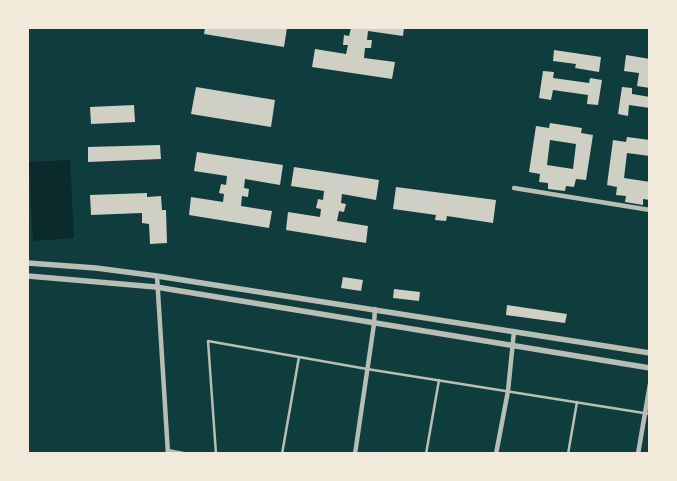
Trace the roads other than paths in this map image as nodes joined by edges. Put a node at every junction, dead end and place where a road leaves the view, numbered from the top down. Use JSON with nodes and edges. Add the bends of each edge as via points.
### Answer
{"nodes":[{"id":1,"x":514,"y":188,"type":"dead end"},
{"id":2,"x":650,"y":210,"type":"edge"},
{"id":3,"x":28,"y":264,"type":"edge"},
{"id":4,"x":28,"y":276,"type":"edge"},
{"id":5,"x":156,"y":276,"type":"junction"},
{"id":6,"x":156,"y":287,"type":"junction"},
{"id":7,"x":375,"y":308,"type":"junction"},
{"id":8,"x":374,"y":324,"type":"junction"},
{"id":9,"x":514,"y":331,"type":"junction"},
{"id":10,"x":512,"y":347,"type":"junction"},
{"id":11,"x":650,"y":353,"type":"edge"},
{"id":12,"x":299,"y":357,"type":"junction"},
{"id":13,"x":650,"y":368,"type":"edge"},
{"id":14,"x":368,"y":369,"type":"junction"},
{"id":15,"x":439,"y":380,"type":"junction"},
{"id":16,"x":650,"y":384,"type":"edge"},
{"id":17,"x":508,"y":391,"type":"junction"},
{"id":18,"x":576,"y":402,"type":"junction"},
{"id":19,"x":647,"y":413,"type":"edge"},
{"id":20,"x":168,"y":452,"type":"edge"},
{"id":21,"x":183,"y":454,"type":"edge"},
{"id":22,"x":216,"y":454,"type":"edge"},
{"id":23,"x":282,"y":454,"type":"edge"},
{"id":24,"x":354,"y":454,"type":"edge"},
{"id":25,"x":426,"y":454,"type":"edge"},
{"id":26,"x":496,"y":454,"type":"edge"},
{"id":27,"x":568,"y":454,"type":"edge"},
{"id":28,"x":638,"y":454,"type":"edge"}],
"edges":[{"from":1,"to":2,"type":"street"},
{"from":3,"to":5,"type":"street"},
{"from":4,"to":6,"type":"street"},
{"from":5,"to":6,"type":"street"},
{"from":5,"to":7,"type":"street"},
{"from":6,"to":8,"type":"street"},
{"from":6,"to":20,"type":"street"},
{"from":7,"to":8,"type":"street"},
{"from":7,"to":9,"type":"street"},
{"from":8,"to":10,"type":"street"},
{"from":8,"to":14,"type":"street"},
{"from":9,"to":10,"type":"street"},
{"from":9,"to":11,"type":"street"},
{"from":10,"to":13,"type":"street"},
{"from":10,"to":17,"type":"street"},
{"from":12,"to":14,"type":"lane"},
{"from":12,"to":22,"type":"lane","via":[[208,341]]},
{"from":12,"to":23,"type":"lane"},
{"from":14,"to":15,"type":"lane"},
{"from":14,"to":24,"type":"street"},
{"from":15,"to":17,"type":"lane"},
{"from":15,"to":25,"type":"lane"},
{"from":16,"to":19,"type":"street"},
{"from":17,"to":18,"type":"lane"},
{"from":17,"to":26,"type":"street"},
{"from":18,"to":19,"type":"lane"},
{"from":18,"to":27,"type":"lane"},
{"from":19,"to":28,"type":"street"},
{"from":20,"to":21,"type":"street"}]}
